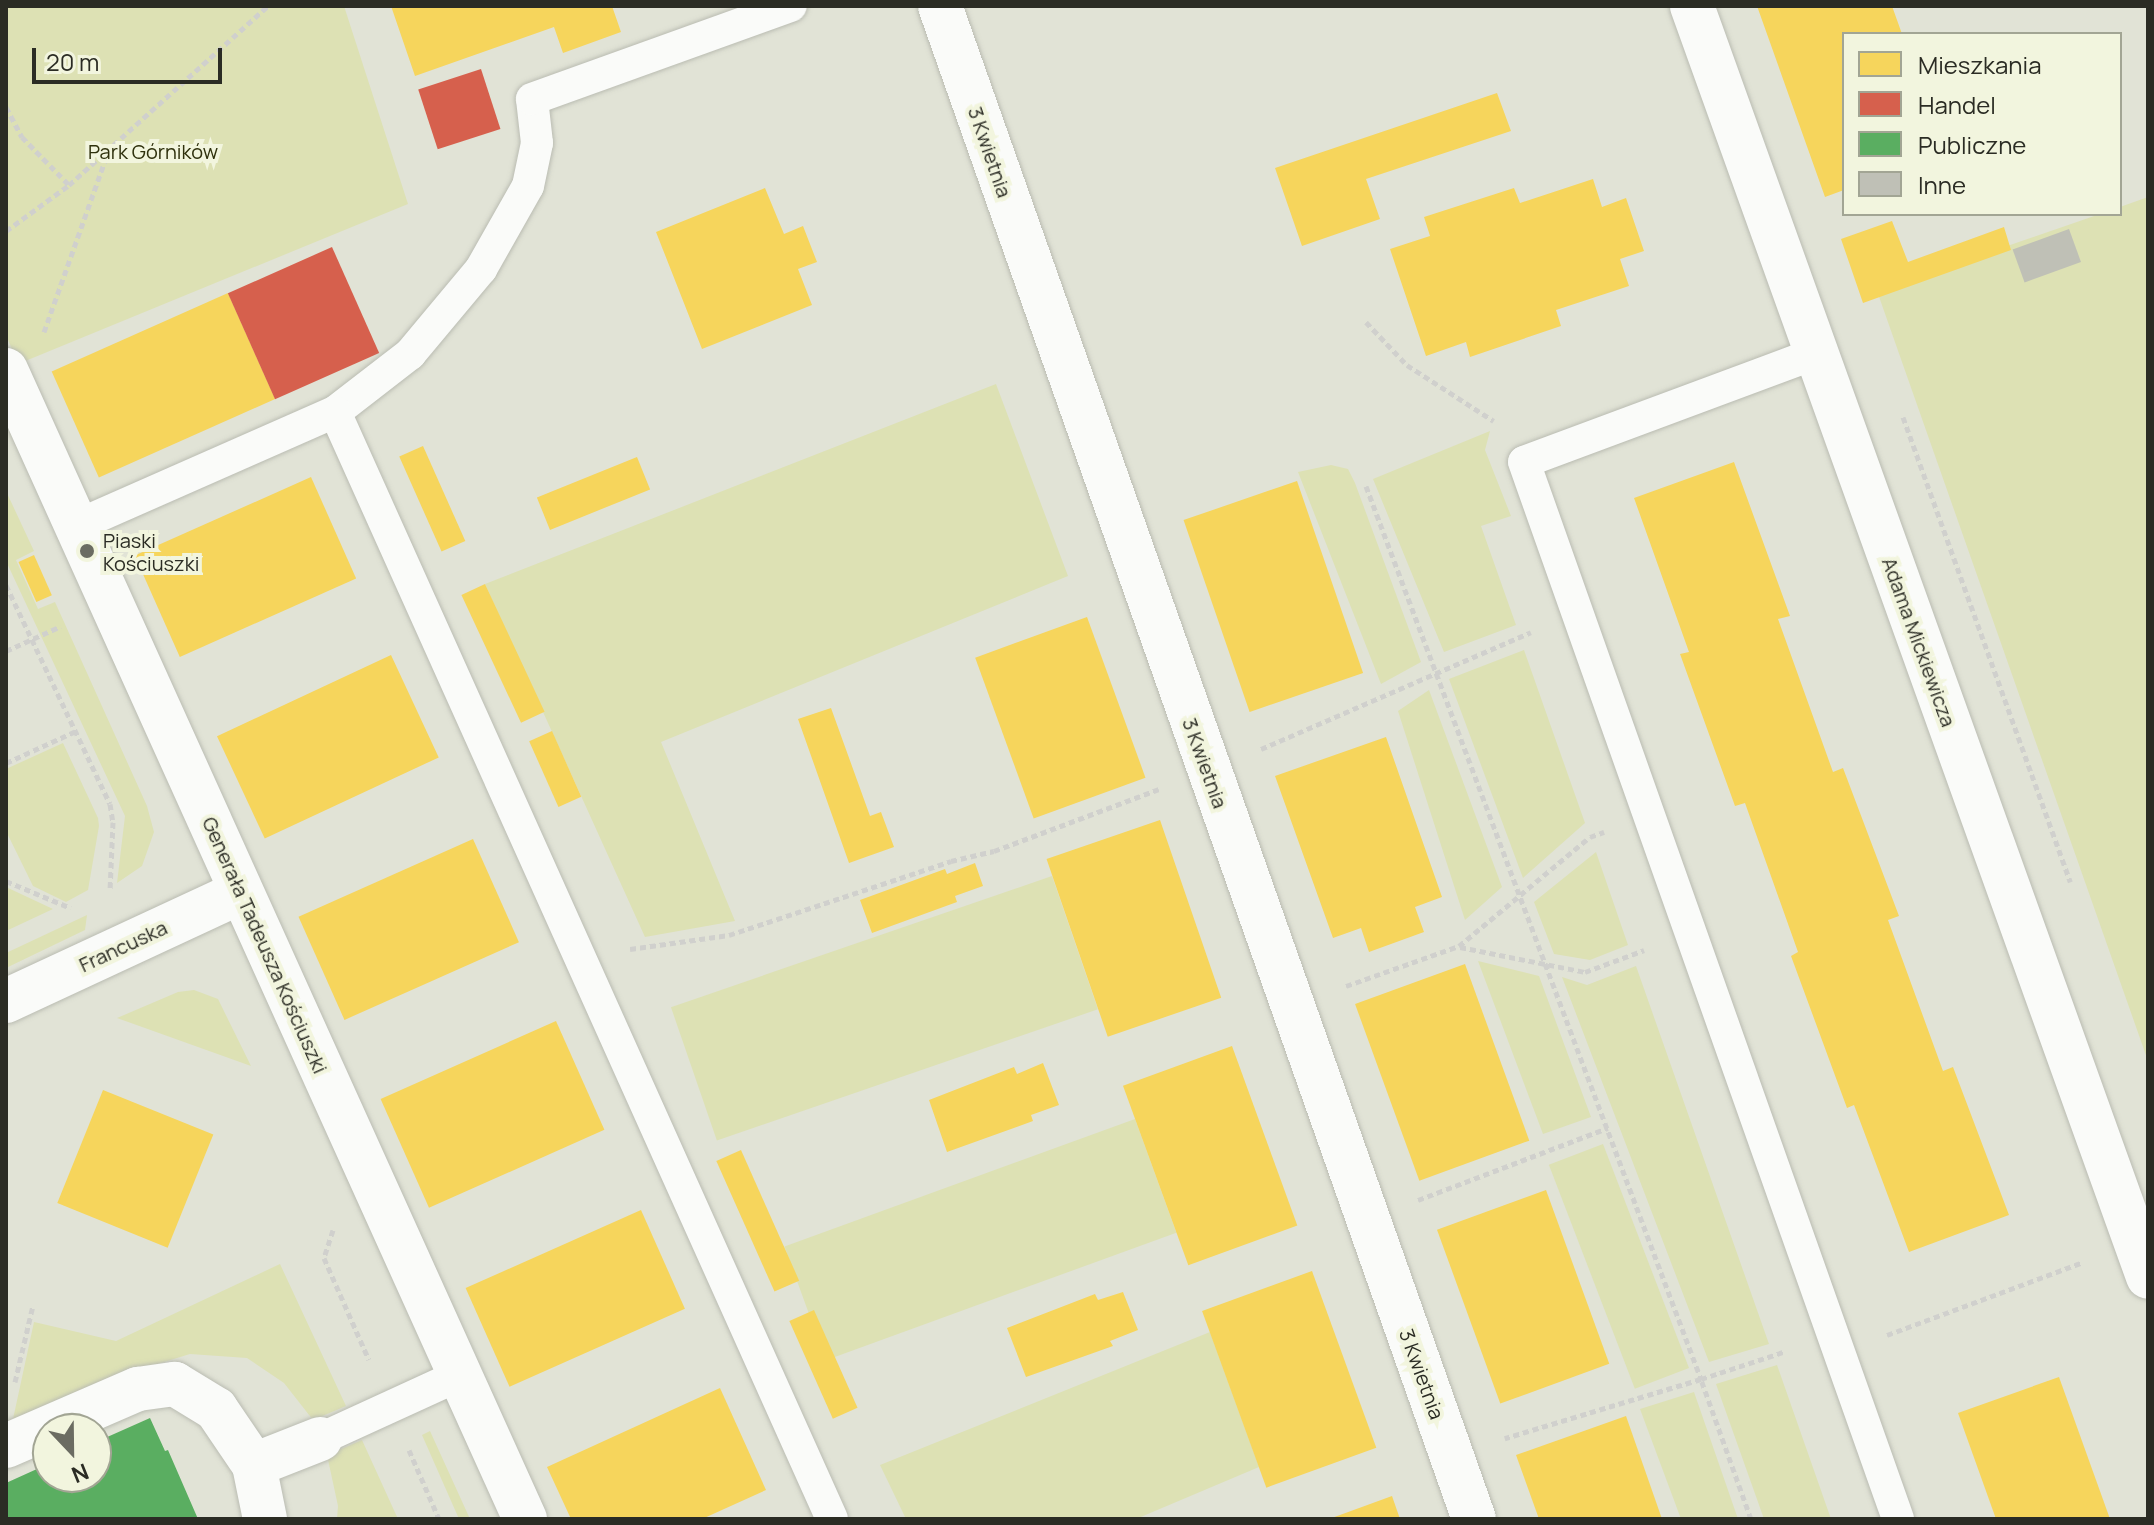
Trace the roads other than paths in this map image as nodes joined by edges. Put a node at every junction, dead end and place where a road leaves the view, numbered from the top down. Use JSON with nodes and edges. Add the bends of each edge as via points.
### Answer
{"nodes":[{"id":1,"x":791,"y":6,"type":"edge"},
{"id":2,"x":940,"y":6,"type":"edge"},
{"id":3,"x":1692,"y":6,"type":"edge"},
{"id":4,"x":1814,"y":354,"type":"junction"},
{"id":5,"x":6,"y":370,"type":"edge"},
{"id":6,"x":335,"y":412,"type":"junction"},
{"id":7,"x":76,"y":526,"type":"junction"},
{"id":8,"x":241,"y":892,"type":"junction"},
{"id":9,"x":6,"y":1001,"type":"edge"},
{"id":10,"x":2142,"y":1260,"type":"edge"},
{"id":11,"x":460,"y":1375,"type":"junction"},
{"id":12,"x":320,"y":1439,"type":"joint"},
{"id":13,"x":6,"y":1446,"type":"edge"},
{"id":14,"x":254,"y":1465,"type":"junction"},
{"id":15,"x":265,"y":1519,"type":"edge"},
{"id":16,"x":525,"y":1519,"type":"edge"},
{"id":17,"x":832,"y":1519,"type":"edge"},
{"id":18,"x":1474,"y":1519,"type":"edge"},
{"id":19,"x":1898,"y":1519,"type":"edge"}],
"edges":[{"from":1,"to":6,"type":"lane","via":[[532,99],[537,143],[528,186],[481,269],[410,354]]},
{"from":2,"to":18,"type":"street","name":"3 Kwietnia"},
{"from":3,"to":4,"type":"street","name":"Adama Mickiewicza"},
{"from":4,"to":10,"type":"street","name":"Adama Mickiewicza"},
{"from":4,"to":19,"type":"lane","via":[[1524,462]]},
{"from":5,"to":7,"type":"street","name":"Generała Tadeusza Kościuszki"},
{"from":6,"to":7,"type":"lane"},
{"from":6,"to":17,"type":"lane"},
{"from":7,"to":8,"type":"street","name":"Generała Tadeusza Kościuszki"},
{"from":8,"to":9,"type":"street","name":"Francuska"},
{"from":8,"to":11,"type":"street","name":"Generała Tadeusza Kościuszki"},
{"from":11,"to":12,"type":"lane"},
{"from":11,"to":16,"type":"street","name":"Generała Tadeusza Kościuszki"},
{"from":12,"to":14,"type":"street"},
{"from":13,"to":14,"type":"street","via":[[138,1389],[175,1384],[216,1409]]},
{"from":14,"to":15,"type":"street"}]}
